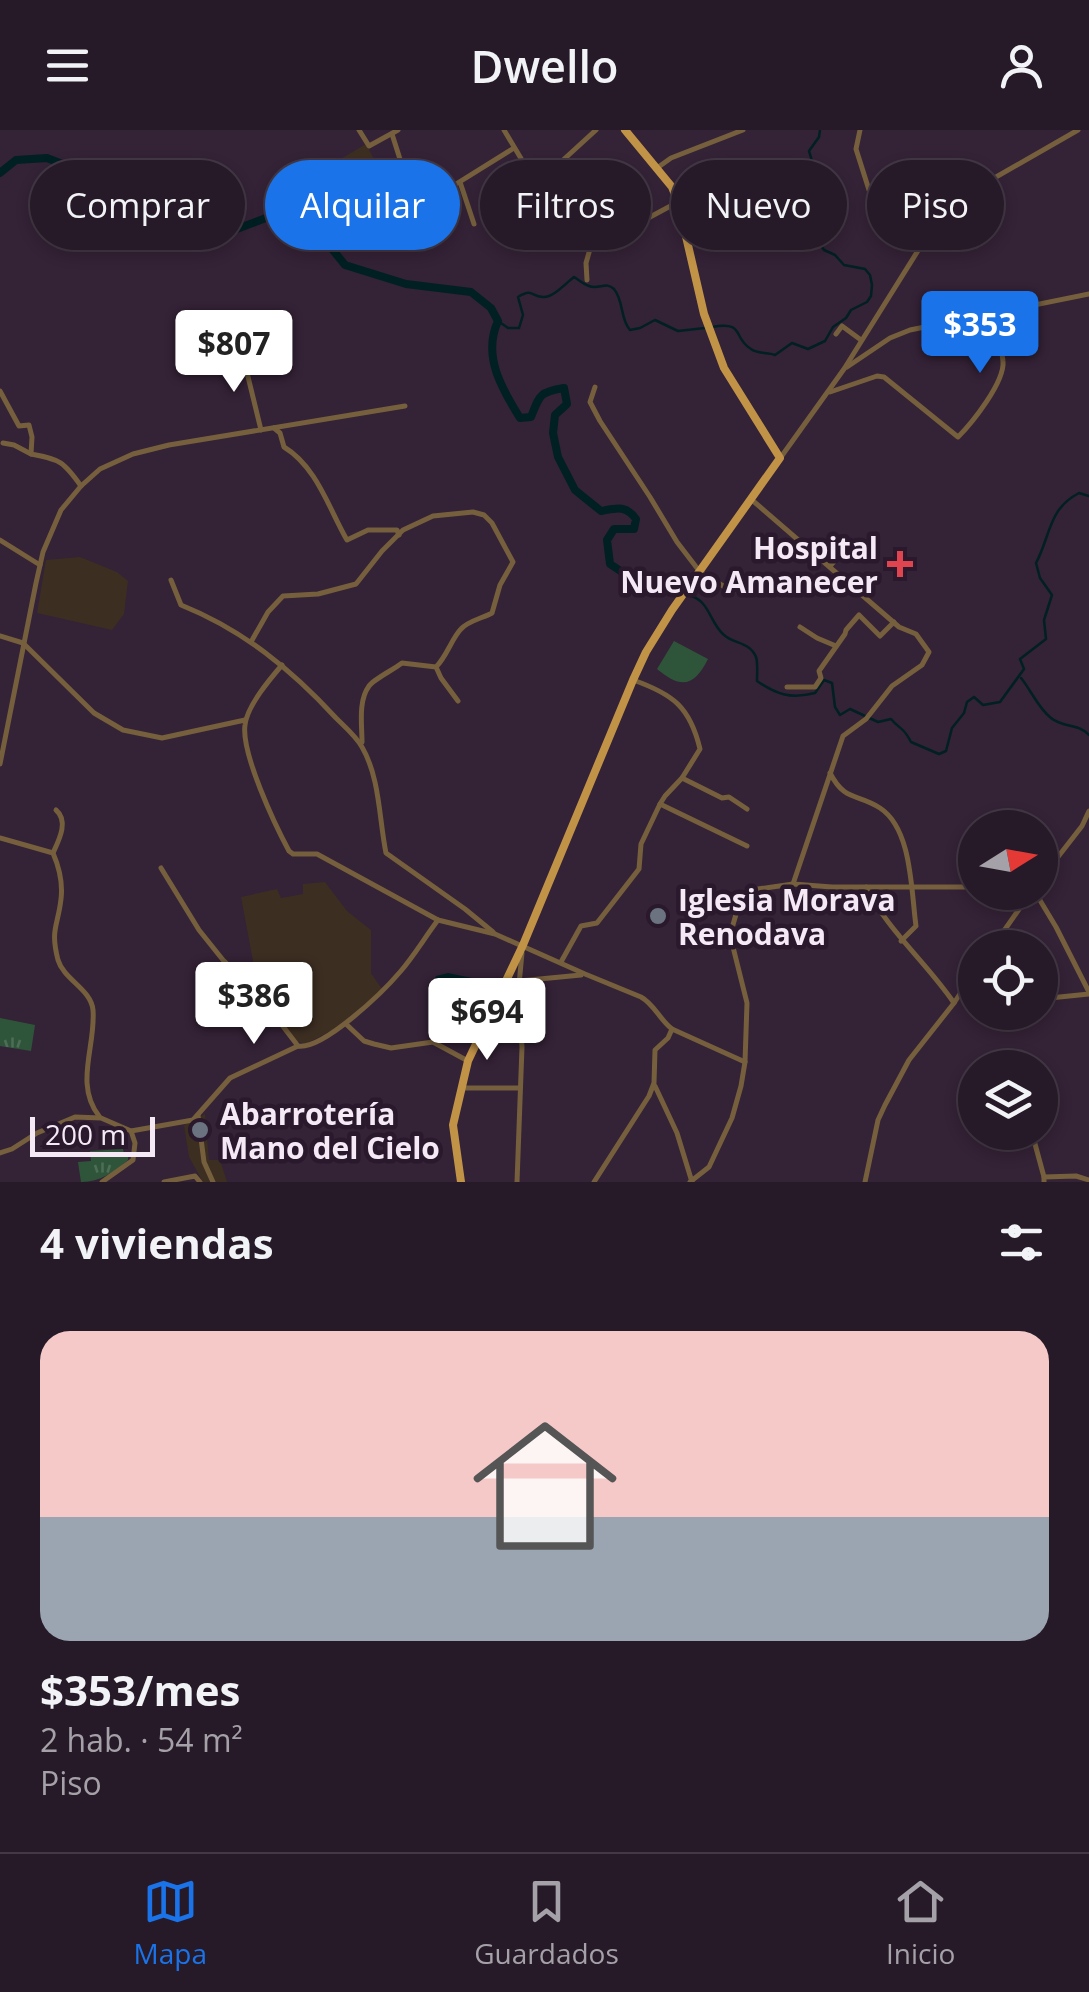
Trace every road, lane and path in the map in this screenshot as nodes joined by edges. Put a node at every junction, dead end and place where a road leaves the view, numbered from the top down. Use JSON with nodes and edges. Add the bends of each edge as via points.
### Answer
{"nodes":[{"id":1,"x":359,"y":130,"type":"edge"},
{"id":2,"x":504,"y":130,"type":"edge"},
{"id":3,"x":596,"y":130,"type":"edge"},
{"id":4,"x":625,"y":130,"type":"edge"},
{"id":5,"x":743,"y":130,"type":"edge"},
{"id":6,"x":860,"y":130,"type":"edge"},
{"id":7,"x":1078,"y":130,"type":"edge"},
{"id":8,"x":395,"y":132,"type":"edge"},
{"id":9,"x":514,"y":148,"type":"junction"},
{"id":10,"x":403,"y":160,"type":"edge"},
{"id":11,"x":658,"y":168,"type":"junction"},
{"id":12,"x":1004,"y":172,"type":"edge"},
{"id":13,"x":460,"y":182,"type":"joint"},
{"id":14,"x":671,"y":186,"type":"edge"},
{"id":15,"x":867,"y":187,"type":"edge"},
{"id":16,"x":671,"y":206,"type":"edge"},
{"id":17,"x":474,"y":224,"type":"dead end"},
{"id":18,"x":689,"y":250,"type":"edge"},
{"id":19,"x":918,"y":250,"type":"edge"},
{"id":20,"x":587,"y":280,"type":"dead end"},
{"id":21,"x":1089,"y":294,"type":"edge"},
{"id":22,"x":989,"y":314,"type":"junction"},
{"id":23,"x":836,"y":334,"type":"dead end"},
{"id":24,"x":861,"y":340,"type":"junction"},
{"id":25,"x":242,"y":352,"type":"dead end"},
{"id":26,"x":844,"y":369,"type":"junction"},
{"id":27,"x":595,"y":387,"type":"dead end"},
{"id":28,"x":0,"y":391,"type":"edge"},
{"id":29,"x":828,"y":393,"type":"junction"},
{"id":30,"x":405,"y":406,"type":"dead end"},
{"id":31,"x":274,"y":428,"type":"junction"},
{"id":32,"x":260,"y":430,"type":"junction"},
{"id":33,"x":3,"y":443,"type":"dead end"},
{"id":34,"x":31,"y":454,"type":"junction"},
{"id":35,"x":780,"y":458,"type":"junction"},
{"id":36,"x":81,"y":486,"type":"junction"},
{"id":37,"x":752,"y":500,"type":"junction"},
{"id":38,"x":399,"y":534,"type":"junction"},
{"id":39,"x":0,"y":540,"type":"edge"},
{"id":40,"x":841,"y":554,"type":"dead end"},
{"id":41,"x":41,"y":565,"type":"junction"},
{"id":42,"x":830,"y":566,"type":"junction"},
{"id":43,"x":702,"y":570,"type":"junction"},
{"id":44,"x":171,"y":580,"type":"dead end"},
{"id":45,"x":733,"y":592,"type":"dead end"},
{"id":46,"x":894,"y":622,"type":"junction"},
{"id":47,"x":800,"y":627,"type":"dead end"},
{"id":48,"x":0,"y":636,"type":"edge"},
{"id":49,"x":250,"y":642,"type":"junction"},
{"id":50,"x":24,"y":644,"type":"junction"},
{"id":51,"x":836,"y":646,"type":"junction"},
{"id":52,"x":282,"y":665,"type":"junction"},
{"id":53,"x":436,"y":667,"type":"junction"},
{"id":54,"x":633,"y":680,"type":"junction"},
{"id":55,"x":787,"y":687,"type":"dead end"},
{"id":56,"x":458,"y":701,"type":"dead end"},
{"id":57,"x":245,"y":720,"type":"junction"},
{"id":58,"x":362,"y":746,"type":"junction"},
{"id":59,"x":0,"y":764,"type":"edge"},
{"id":60,"x":830,"y":773,"type":"junction"},
{"id":61,"x":682,"y":778,"type":"junction"},
{"id":62,"x":660,"y":804,"type":"junction"},
{"id":63,"x":747,"y":808,"type":"dead end"},
{"id":64,"x":56,"y":810,"type":"dead end"},
{"id":65,"x":1089,"y":811,"type":"edge"},
{"id":66,"x":0,"y":838,"type":"edge"},
{"id":67,"x":747,"y":846,"type":"dead end"},
{"id":68,"x":53,"y":853,"type":"junction"},
{"id":69,"x":1058,"y":857,"type":"edge"},
{"id":70,"x":161,"y":868,"type":"dead end"},
{"id":71,"x":793,"y":884,"type":"junction"},
{"id":72,"x":866,"y":887,"type":"junction"},
{"id":73,"x":958,"y":887,"type":"edge"},
{"id":74,"x":910,"y":888,"type":"junction"},
{"id":75,"x":1045,"y":910,"type":"edge"},
{"id":76,"x":438,"y":920,"type":"junction"},
{"id":77,"x":495,"y":934,"type":"junction"},
{"id":78,"x":901,"y":941,"type":"junction"},
{"id":79,"x":523,"y":945,"type":"junction"},
{"id":80,"x":561,"y":963,"type":"junction"},
{"id":81,"x":584,"y":974,"type":"junction"},
{"id":82,"x":519,"y":981,"type":"junction"},
{"id":83,"x":1089,"y":993,"type":"edge"},
{"id":84,"x":958,"y":996,"type":"edge"},
{"id":85,"x":1058,"y":997,"type":"edge"},
{"id":86,"x":954,"y":1003,"type":"junction"},
{"id":87,"x":346,"y":1024,"type":"junction"},
{"id":88,"x":672,"y":1029,"type":"junction"},
{"id":89,"x":298,"y":1046,"type":"junction"},
{"id":90,"x":468,"y":1061,"type":"junction"},
{"id":91,"x":745,"y":1062,"type":"junction"},
{"id":92,"x":654,"y":1083,"type":"junction"},
{"id":93,"x":461,"y":1088,"type":"junction"},
{"id":94,"x":520,"y":1088,"type":"junction"},
{"id":95,"x":91,"y":1106,"type":"junction"},
{"id":96,"x":85,"y":1116,"type":"junction"},
{"id":97,"x":198,"y":1116,"type":"junction"},
{"id":98,"x":101,"y":1118,"type":"junction"},
{"id":99,"x":147,"y":1129,"type":"junction"},
{"id":100,"x":131,"y":1131,"type":"junction"},
{"id":101,"x":135,"y":1143,"type":"junction"},
{"id":102,"x":1036,"y":1150,"type":"edge"},
{"id":103,"x":0,"y":1153,"type":"edge"},
{"id":104,"x":1044,"y":1180,"type":"edge"},
{"id":105,"x":1089,"y":1180,"type":"edge"},
{"id":106,"x":691,"y":1181,"type":"edge"},
{"id":107,"x":102,"y":1182,"type":"edge"},
{"id":108,"x":164,"y":1182,"type":"edge"},
{"id":109,"x":200,"y":1182,"type":"edge"},
{"id":110,"x":213,"y":1182,"type":"edge"},
{"id":111,"x":461,"y":1182,"type":"edge"},
{"id":112,"x":517,"y":1182,"type":"edge"},
{"id":113,"x":594,"y":1182,"type":"edge"},
{"id":114,"x":866,"y":1182,"type":"edge"}],
"edges":[{"from":1,"to":8,"type":"street","via":[[368,146]]},
{"from":2,"to":9,"type":"street"},
{"from":3,"to":9,"type":"street","via":[[538,183]]},
{"from":4,"to":11,"type":"main road"},
{"from":5,"to":11,"type":"street"},
{"from":6,"to":15,"type":"street","via":[[856,150]]},
{"from":7,"to":12,"type":"street"},
{"from":8,"to":10,"type":"street"},
{"from":9,"to":13,"type":"street"},
{"from":11,"to":14,"type":"main road"},
{"from":13,"to":17,"type":"street"},
{"from":16,"to":20,"type":"street","via":[[590,249]]},
{"from":18,"to":35,"type":"main road","via":[[724,368]]},
{"from":19,"to":24,"type":"street"},
{"from":21,"to":22,"type":"street"},
{"from":22,"to":26,"type":"street","via":[[910,330]]},
{"from":22,"to":29,"type":"street","via":[[1003,368],[988,401],[958,437],[884,377]]},
{"from":23,"to":24,"type":"street","via":[[842,326]]},
{"from":24,"to":26,"type":"street"},
{"from":25,"to":32,"type":"street"},
{"from":26,"to":29,"type":"street"},
{"from":27,"to":43,"type":"street","via":[[590,402],[600,421]]},
{"from":28,"to":34,"type":"street","via":[[19,426],[30,426]]},
{"from":29,"to":35,"type":"street"},
{"from":30,"to":31,"type":"street"},
{"from":31,"to":32,"type":"street"},
{"from":31,"to":38,"type":"street","via":[[321,488],[347,540],[368,530]]},
{"from":32,"to":36,"type":"street","via":[[133,454]]},
{"from":33,"to":34,"type":"street"},
{"from":34,"to":36,"type":"street","via":[[66,464]]},
{"from":35,"to":37,"type":"main road"},
{"from":36,"to":41,"type":"street","via":[[60,510]]},
{"from":37,"to":42,"type":"street"},
{"from":37,"to":43,"type":"main road"},
{"from":38,"to":49,"type":"street","via":[[356,584],[283,596]]},
{"from":38,"to":53,"type":"street","via":[[433,516],[474,512],[492,523],[512,562],[492,612],[458,632]]},
{"from":39,"to":41,"type":"street"},
{"from":40,"to":42,"type":"street"},
{"from":41,"to":50,"type":"street"},
{"from":42,"to":46,"type":"street"},
{"from":43,"to":45,"type":"street"},
{"from":43,"to":54,"type":"main road"},
{"from":44,"to":49,"type":"street","via":[[181,605]]},
{"from":46,"to":51,"type":"street","via":[[880,636],[859,616]]},
{"from":46,"to":60,"type":"street","via":[[916,634],[928,658],[843,736]]},
{"from":47,"to":51,"type":"street"},
{"from":48,"to":50,"type":"street"},
{"from":49,"to":52,"type":"street"},
{"from":50,"to":57,"type":"street","via":[[94,713],[123,730],[162,738]]},
{"from":50,"to":59,"type":"street"},
{"from":51,"to":55,"type":"street","via":[[815,687]]},
{"from":52,"to":57,"type":"street"},
{"from":52,"to":58,"type":"street"},
{"from":53,"to":56,"type":"street"},
{"from":53,"to":58,"type":"street","via":[[402,663],[370,683],[362,700]]},
{"from":54,"to":61,"type":"street","via":[[660,689],[694,726],[700,749]]},
{"from":54,"to":79,"type":"main road"},
{"from":57,"to":76,"type":"street","via":[[244,742],[288,852],[316,854]]},
{"from":58,"to":77,"type":"street","via":[[386,853]]},
{"from":60,"to":71,"type":"street"},
{"from":60,"to":74,"type":"street","via":[[838,788],[894,821],[904,839]]},
{"from":61,"to":62,"type":"street"},
{"from":61,"to":63,"type":"street"},
{"from":62,"to":67,"type":"street"},
{"from":62,"to":80,"type":"street","via":[[639,869],[597,923],[581,926]]},
{"from":64,"to":68,"type":"street","via":[[62,821]]},
{"from":65,"to":69,"type":"street"},
{"from":66,"to":68,"type":"street"},
{"from":68,"to":95,"type":"street","via":[[62,893],[53,933],[59,963],[93,1007]]},
{"from":70,"to":89,"type":"street","via":[[199,930]]},
{"from":71,"to":72,"type":"street"},
{"from":71,"to":91,"type":"street","via":[[749,894],[730,936],[747,1003]]},
{"from":72,"to":74,"type":"street"},
{"from":72,"to":78,"type":"street"},
{"from":73,"to":74,"type":"street"},
{"from":74,"to":78,"type":"street","via":[[916,926]]},
{"from":75,"to":83,"type":"street"},
{"from":76,"to":77,"type":"street"},
{"from":76,"to":87,"type":"street","via":[[398,975]]},
{"from":77,"to":79,"type":"street"},
{"from":78,"to":86,"type":"street"},
{"from":79,"to":80,"type":"street"},
{"from":79,"to":82,"type":"street"},
{"from":79,"to":90,"type":"main road"},
{"from":80,"to":81,"type":"street"},
{"from":81,"to":82,"type":"street"},
{"from":81,"to":88,"type":"street","via":[[646,1000]]},
{"from":82,"to":94,"type":"street"},
{"from":83,"to":85,"type":"street"},
{"from":84,"to":86,"type":"street"},
{"from":86,"to":114,"type":"street","via":[[909,1060],[885,1105]]},
{"from":87,"to":89,"type":"street","via":[[307,1048]]},
{"from":87,"to":90,"type":"street","via":[[364,1041],[391,1048],[434,1042]]},
{"from":88,"to":91,"type":"street"},
{"from":88,"to":92,"type":"street","via":[[655,1050]]},
{"from":89,"to":97,"type":"street","via":[[230,1078]]},
{"from":90,"to":93,"type":"main road"},
{"from":91,"to":106,"type":"street","via":[[732,1118],[710,1168]]},
{"from":92,"to":106,"type":"street"},
{"from":92,"to":113,"type":"street"},
{"from":93,"to":94,"type":"street"},
{"from":93,"to":111,"type":"main road","via":[[453,1125]]},
{"from":94,"to":112,"type":"street"},
{"from":95,"to":96,"type":"street"},
{"from":95,"to":98,"type":"street"},
{"from":96,"to":98,"type":"street"},
{"from":96,"to":103,"type":"street"},
{"from":97,"to":99,"type":"street"},
{"from":97,"to":110,"type":"street"},
{"from":98,"to":100,"type":"street"},
{"from":99,"to":100,"type":"street"},
{"from":99,"to":101,"type":"street"},
{"from":100,"to":101,"type":"street"},
{"from":101,"to":107,"type":"street","via":[[133,1160]]},
{"from":102,"to":104,"type":"street"},
{"from":104,"to":105,"type":"street"},
{"from":108,"to":109,"type":"street","via":[[195,1176]]}]}
